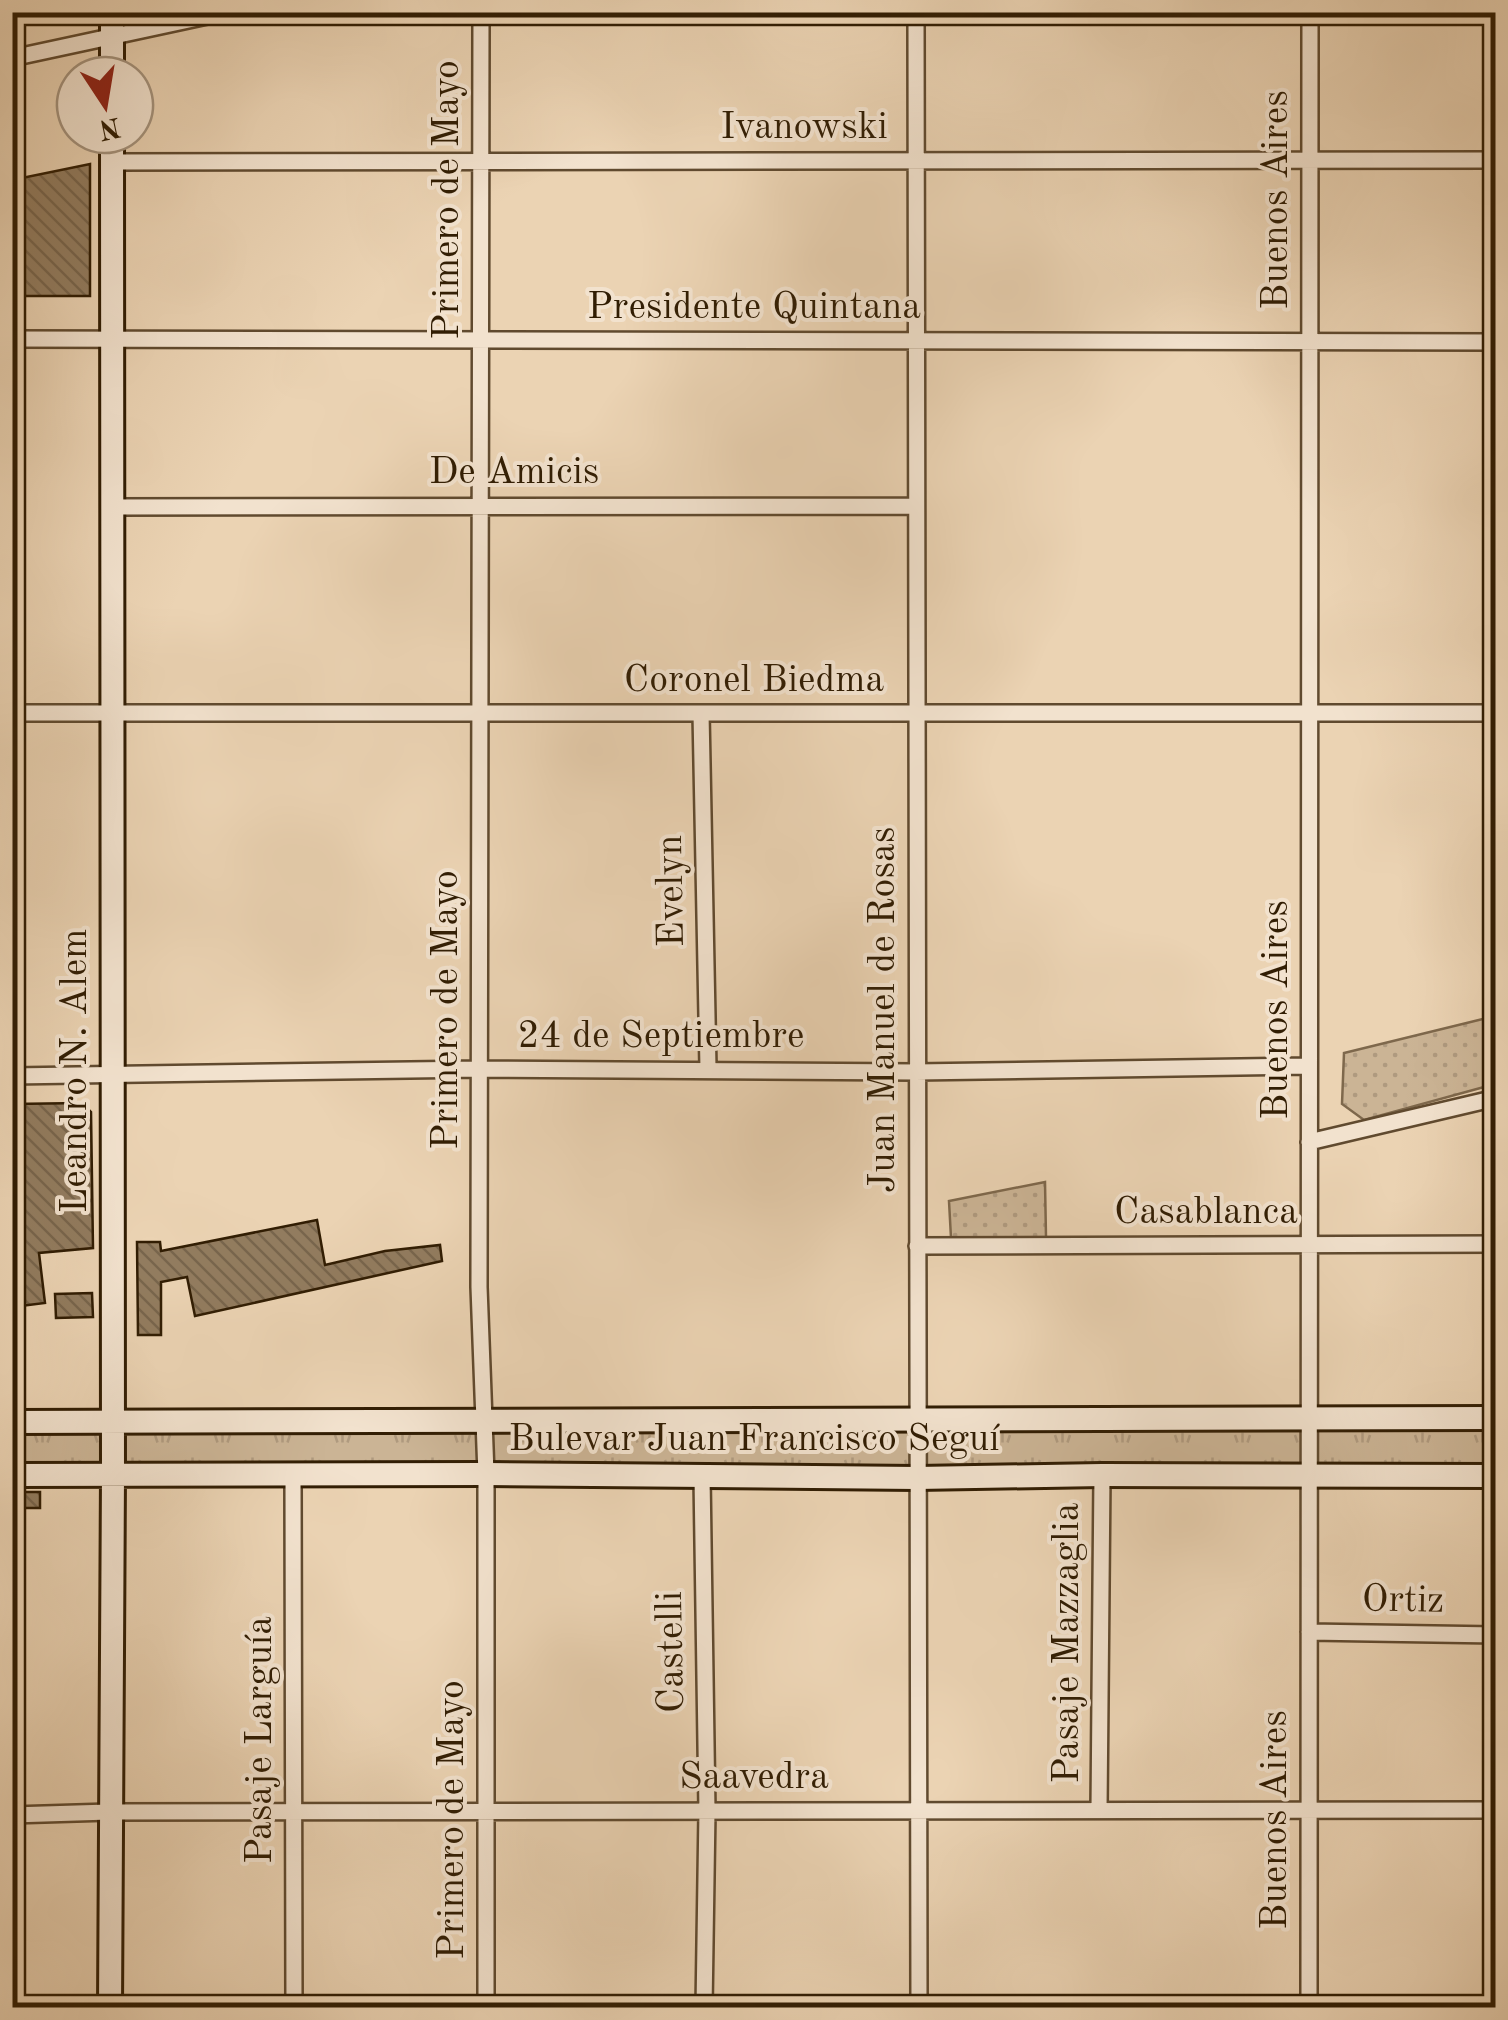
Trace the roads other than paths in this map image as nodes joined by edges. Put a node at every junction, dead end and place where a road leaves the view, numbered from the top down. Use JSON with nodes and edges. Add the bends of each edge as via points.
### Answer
{"nodes":[{"id":1,"x":226,"y":12,"type":"edge"},
{"id":2,"x":481,"y":12,"type":"edge"},
{"id":3,"x":916,"y":12,"type":"edge"},
{"id":4,"x":1310,"y":12,"type":"edge"},
{"id":5,"x":112,"y":24,"type":"edge"},
{"id":6,"x":112,"y":55,"type":"edge"},
{"id":7,"x":12,"y":58,"type":"edge"},
{"id":8,"x":112,"y":155,"type":"edge"},
{"id":9,"x":1310,"y":160,"type":"junction"},
{"id":10,"x":1496,"y":160,"type":"edge"},
{"id":11,"x":481,"y":161,"type":"junction"},
{"id":12,"x":916,"y":161,"type":"junction"},
{"id":13,"x":112,"y":162,"type":"junction"},
{"id":14,"x":12,"y":339,"type":"edge"},
{"id":15,"x":112,"y":339,"type":"junction"},
{"id":16,"x":480,"y":340,"type":"junction"},
{"id":17,"x":916,"y":341,"type":"junction"},
{"id":18,"x":1310,"y":342,"type":"junction"},
{"id":19,"x":1496,"y":342,"type":"edge"},
{"id":20,"x":480,"y":505,"type":"junction"},
{"id":21,"x":916,"y":506,"type":"junction"},
{"id":22,"x":112,"y":507,"type":"junction"},
{"id":23,"x":12,"y":713,"type":"edge"},
{"id":24,"x":111,"y":713,"type":"junction"},
{"id":25,"x":480,"y":713,"type":"junction"},
{"id":26,"x":916,"y":713,"type":"junction"},
{"id":27,"x":701,"y":714,"type":"junction"},
{"id":28,"x":1310,"y":714,"type":"junction"},
{"id":29,"x":1496,"y":714,"type":"edge"},
{"id":30,"x":1309,"y":1066,"type":"junction"},
{"id":31,"x":708,"y":1068,"type":"junction"},
{"id":32,"x":479,"y":1069,"type":"junction"},
{"id":33,"x":916,"y":1072,"type":"junction"},
{"id":34,"x":111,"y":1074,"type":"junction"},
{"id":35,"x":12,"y":1076,"type":"edge"},
{"id":36,"x":1496,"y":1098,"type":"edge"},
{"id":37,"x":1309,"y":1142,"type":"junction"},
{"id":38,"x":1496,"y":1244,"type":"edge"},
{"id":39,"x":1309,"y":1245,"type":"junction"},
{"id":40,"x":917,"y":1246,"type":"junction"},
{"id":41,"x":1309,"y":1417,"type":"junction"},
{"id":42,"x":917,"y":1418,"type":"junction"},
{"id":43,"x":1496,"y":1418,"type":"edge"},
{"id":44,"x":483,"y":1420,"type":"junction"},
{"id":45,"x":12,"y":1422,"type":"edge"},
{"id":46,"x":111,"y":1422,"type":"junction"},
{"id":47,"x":293,"y":1473,"type":"junction"},
{"id":48,"x":486,"y":1474,"type":"junction"},
{"id":49,"x":12,"y":1475,"type":"edge"},
{"id":50,"x":1102,"y":1475,"type":"junction"},
{"id":51,"x":113,"y":1476,"type":"junction"},
{"id":52,"x":702,"y":1476,"type":"junction"},
{"id":53,"x":1309,"y":1476,"type":"junction"},
{"id":54,"x":1496,"y":1476,"type":"edge"},
{"id":55,"x":918,"y":1478,"type":"junction"},
{"id":56,"x":1309,"y":1632,"type":"junction"},
{"id":57,"x":1496,"y":1636,"type":"edge"},
{"id":58,"x":1099,"y":1810,"type":"junction"},
{"id":59,"x":1309,"y":1810,"type":"junction"},
{"id":60,"x":1496,"y":1810,"type":"edge"},
{"id":61,"x":707,"y":1811,"type":"junction"},
{"id":62,"x":918,"y":1811,"type":"junction"},
{"id":63,"x":109,"y":1812,"type":"junction"},
{"id":64,"x":294,"y":1812,"type":"junction"},
{"id":65,"x":486,"y":1812,"type":"junction"},
{"id":66,"x":12,"y":1815,"type":"edge"},
{"id":67,"x":110,"y":2008,"type":"edge"},
{"id":68,"x":294,"y":2008,"type":"edge"},
{"id":69,"x":486,"y":2008,"type":"edge"},
{"id":70,"x":704,"y":2008,"type":"edge"},
{"id":71,"x":919,"y":2008,"type":"edge"},
{"id":72,"x":1308,"y":2008,"type":"edge"}],
"edges":[{"from":1,"to":5,"type":"street"},
{"from":2,"to":11,"type":"street","name":"Primero de Mayo"},
{"from":3,"to":12,"type":"street","name":"Juan Manuel de Rosas"},
{"from":4,"to":9,"type":"street","name":"Buenos Aires"},
{"from":5,"to":6,"type":"main road"},
{"from":5,"to":7,"type":"street"},
{"from":8,"to":13,"type":"main road","name":"Leandro N. Alem"},
{"from":9,"to":10,"type":"street","name":"Ivanowski"},
{"from":9,"to":12,"type":"street","name":"Ivanowski"},
{"from":9,"to":18,"type":"street","name":"Buenos Aires"},
{"from":11,"to":12,"type":"street","name":"Ivanowski"},
{"from":11,"to":13,"type":"street","name":"Ivanowski"},
{"from":11,"to":16,"type":"street","name":"Primero de Mayo"},
{"from":12,"to":17,"type":"street","name":"Juan Manuel de Rosas"},
{"from":13,"to":15,"type":"main road","name":"Leandro N. Alem"},
{"from":14,"to":15,"type":"street","name":"Presidente Quintana"},
{"from":15,"to":16,"type":"street","name":"Presidente Quintana"},
{"from":15,"to":22,"type":"main road","name":"Leandro N. Alem"},
{"from":16,"to":17,"type":"street","name":"Presidente Quintana"},
{"from":16,"to":20,"type":"street","name":"Primero de Mayo"},
{"from":17,"to":18,"type":"street","name":"Presidente Quintana"},
{"from":17,"to":21,"type":"street","name":"Juan Manuel de Rosas"},
{"from":18,"to":19,"type":"street","name":"Presidente Quintana"},
{"from":18,"to":28,"type":"street","name":"Buenos Aires"},
{"from":20,"to":21,"type":"street","name":"De Amicis"},
{"from":20,"to":22,"type":"street","name":"De Amicis"},
{"from":20,"to":25,"type":"street","name":"Primero de Mayo"},
{"from":21,"to":26,"type":"street","name":"Juan Manuel de Rosas"},
{"from":22,"to":24,"type":"main road","name":"Leandro N. Alem"},
{"from":23,"to":24,"type":"street","name":"Coronel Biedma"},
{"from":24,"to":25,"type":"street","name":"Coronel Biedma"},
{"from":24,"to":34,"type":"main road","name":"Leandro N. Alem"},
{"from":25,"to":27,"type":"street","name":"Coronel Biedma"},
{"from":25,"to":32,"type":"street","name":"Primero de Mayo"},
{"from":26,"to":27,"type":"street","name":"Coronel Biedma"},
{"from":26,"to":28,"type":"street","name":"Coronel Biedma"},
{"from":26,"to":33,"type":"street","name":"Juan Manuel de Rosas"},
{"from":27,"to":31,"type":"street","name":"Evelyn"},
{"from":28,"to":29,"type":"street","name":"Coronel Biedma"},
{"from":28,"to":30,"type":"street","name":"Buenos Aires"},
{"from":30,"to":33,"type":"street","name":"24 de Septiembre"},
{"from":30,"to":37,"type":"street","name":"Buenos Aires"},
{"from":31,"to":32,"type":"street","name":"24 de Septiembre"},
{"from":31,"to":33,"type":"street","name":"24 de Septiembre"},
{"from":32,"to":34,"type":"street","name":"24 de Septiembre"},
{"from":32,"to":44,"type":"street","name":"Primero de Mayo"},
{"from":33,"to":40,"type":"street","name":"Juan Manuel de Rosas"},
{"from":34,"to":35,"type":"street","name":"24 de Septiembre"},
{"from":34,"to":46,"type":"main road","name":"Leandro N. Alem"},
{"from":36,"to":37,"type":"street"},
{"from":37,"to":39,"type":"street","name":"Buenos Aires"},
{"from":38,"to":39,"type":"street","name":"Casablanca"},
{"from":39,"to":40,"type":"street","name":"Casablanca"},
{"from":39,"to":41,"type":"street","name":"Buenos Aires"},
{"from":40,"to":42,"type":"street","name":"Juan Manuel de Rosas"},
{"from":41,"to":42,"type":"main road","name":"Bulevar Juan Francisco Seguí"},
{"from":41,"to":43,"type":"main road","name":"Bulevar Juan Francisco Seguí"},
{"from":41,"to":53,"type":"street","name":"Buenos Aires"},
{"from":42,"to":44,"type":"main road","name":"Bulevar Juan Francisco Seguí"},
{"from":42,"to":55,"type":"street","name":"Juan Manuel de Rosas"},
{"from":44,"to":46,"type":"main road","name":"Bulevar Juan Francisco Seguí"},
{"from":44,"to":48,"type":"street","name":"Primero de Mayo"},
{"from":45,"to":46,"type":"main road","name":"Bulevar Juan Francisco Seguí"},
{"from":46,"to":51,"type":"main road","name":"Leandro N. Alem"},
{"from":47,"to":48,"type":"main road","name":"Bulevar Juan Francisco Seguí"},
{"from":47,"to":51,"type":"main road","name":"Bulevar Juan Francisco Seguí"},
{"from":47,"to":64,"type":"street","name":"Pasaje Larguía"},
{"from":48,"to":52,"type":"main road","name":"Bulevar Juan Francisco Seguí"},
{"from":48,"to":65,"type":"street","name":"Primero de Mayo"},
{"from":49,"to":51,"type":"main road","name":"Bulevar Juan Francisco Seguí"},
{"from":50,"to":53,"type":"main road","name":"Bulevar Juan Francisco Seguí"},
{"from":50,"to":55,"type":"main road","name":"Bulevar Juan Francisco Seguí"},
{"from":50,"to":58,"type":"street","name":"Pasaje Mazzaglia"},
{"from":51,"to":63,"type":"main road","name":"Leandro N. Alem"},
{"from":52,"to":55,"type":"main road","name":"Bulevar Juan Francisco Seguí"},
{"from":52,"to":61,"type":"street","name":"Castelli"},
{"from":53,"to":54,"type":"main road","name":"Bulevar Juan Francisco Seguí"},
{"from":53,"to":56,"type":"street","name":"Buenos Aires"},
{"from":55,"to":62,"type":"street","name":"Juan Manuel de Rosas"},
{"from":56,"to":57,"type":"street","name":"Ortiz"},
{"from":56,"to":59,"type":"street","name":"Buenos Aires"},
{"from":58,"to":59,"type":"street","name":"Saavedra"},
{"from":58,"to":62,"type":"street","name":"Saavedra"},
{"from":59,"to":60,"type":"street","name":"Saavedra"},
{"from":59,"to":72,"type":"street","name":"Buenos Aires"},
{"from":61,"to":62,"type":"street","name":"Saavedra"},
{"from":61,"to":65,"type":"street","name":"Saavedra"},
{"from":61,"to":70,"type":"street","name":"Castelli"},
{"from":62,"to":71,"type":"street","name":"Juan Manuel de Rosas"},
{"from":63,"to":64,"type":"street","name":"Saavedra"},
{"from":63,"to":66,"type":"street","name":"Saavedra"},
{"from":63,"to":67,"type":"main road","name":"Leandro N. Alem"},
{"from":64,"to":65,"type":"street","name":"Saavedra"},
{"from":64,"to":68,"type":"street","name":"Pasaje Larguía"},
{"from":65,"to":69,"type":"street","name":"Primero de Mayo"}]}
